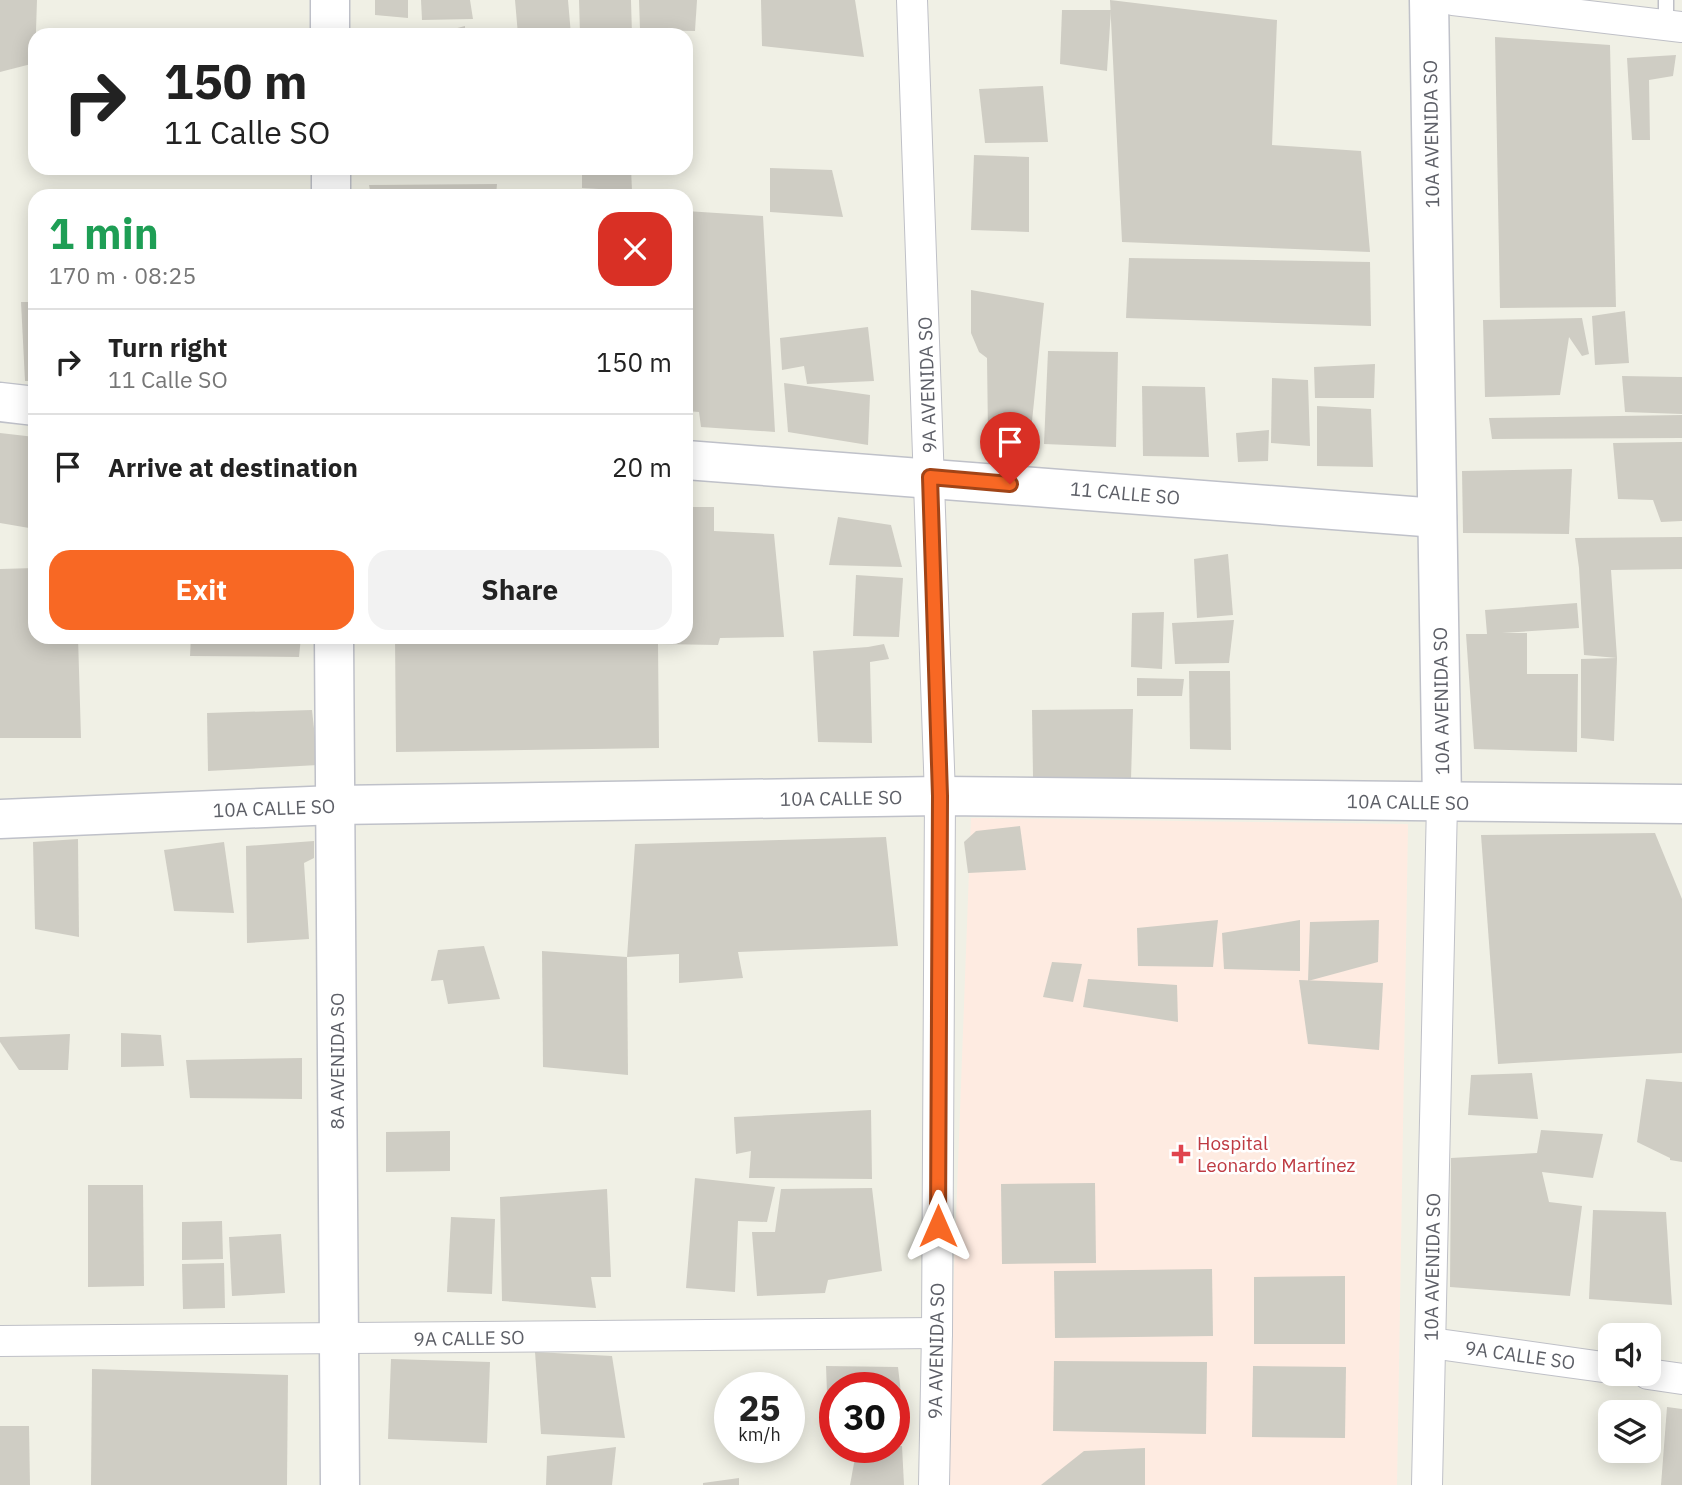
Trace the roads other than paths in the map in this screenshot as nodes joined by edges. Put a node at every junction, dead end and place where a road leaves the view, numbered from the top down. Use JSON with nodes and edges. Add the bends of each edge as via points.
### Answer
{"nodes":[{"id":1,"x":330,"y":0,"type":"edge"},
{"id":2,"x":912,"y":0,"type":"edge"},
{"id":3,"x":1429,"y":0,"type":"edge"},
{"id":4,"x":1453,"y":0,"type":"edge"},
{"id":5,"x":1671,"y":18,"type":"edge"},
{"id":6,"x":330,"y":28,"type":"edge"},
{"id":7,"x":0,"y":402,"type":"edge"},
{"id":8,"x":28,"y":405,"type":"edge"},
{"id":9,"x":693,"y":460,"type":"edge"},
{"id":10,"x":930,"y":477,"type":"junction"},
{"id":11,"x":1437,"y":519,"type":"junction"},
{"id":12,"x":334,"y":644,"type":"edge"},
{"id":13,"x":940,"y":796,"type":"junction"},
{"id":14,"x":1442,"y":803,"type":"junction"},
{"id":15,"x":1682,"y":804,"type":"edge"},
{"id":16,"x":335,"y":806,"type":"junction"},
{"id":17,"x":0,"y":819,"type":"edge"},
{"id":18,"x":937,"y":1334,"type":"junction"},
{"id":19,"x":339,"y":1340,"type":"junction"},
{"id":20,"x":0,"y":1341,"type":"edge"},
{"id":21,"x":1431,"y":1342,"type":"junction"},
{"id":22,"x":1598,"y":1366,"type":"edge"},
{"id":23,"x":1661,"y":1376,"type":"edge"},
{"id":24,"x":1682,"y":1378,"type":"edge"},
{"id":25,"x":340,"y":1485,"type":"edge"},
{"id":26,"x":934,"y":1485,"type":"edge"},
{"id":27,"x":1427,"y":1485,"type":"edge"}],
"edges":[{"from":1,"to":6,"type":"street"},
{"from":2,"to":10,"type":"street","name":"9A AVENIDA SO"},
{"from":3,"to":11,"type":"street","name":"10A AVENIDA SO"},
{"from":4,"to":5,"type":"street"},
{"from":7,"to":8,"type":"street"},
{"from":9,"to":10,"type":"street","name":"11 CALLE SO"},
{"from":10,"to":11,"type":"street","name":"11 CALLE SO"},
{"from":10,"to":13,"type":"street","name":"9A AVENIDA SO"},
{"from":11,"to":14,"type":"street","name":"10A AVENIDA SO"},
{"from":12,"to":16,"type":"street","name":"8A AVENIDA SO"},
{"from":13,"to":14,"type":"street","name":"10A CALLE SO"},
{"from":13,"to":16,"type":"street","name":"10A CALLE SO"},
{"from":13,"to":18,"type":"street","name":"9A AVENIDA SO"},
{"from":14,"to":15,"type":"street","name":"10A CALLE SO"},
{"from":14,"to":21,"type":"street","name":"10A AVENIDA SO"},
{"from":16,"to":17,"type":"street","name":"10A CALLE SO"},
{"from":16,"to":19,"type":"street","name":"8A AVENIDA SO"},
{"from":18,"to":19,"type":"street","name":"9A CALLE SO"},
{"from":18,"to":26,"type":"street","name":"9A AVENIDA SO"},
{"from":19,"to":20,"type":"street","name":"9A CALLE SO"},
{"from":19,"to":25,"type":"street","name":"8A AVENIDA SO"},
{"from":21,"to":22,"type":"street","name":"9A CALLE SO"},
{"from":21,"to":27,"type":"street","name":"10A AVENIDA SO"},
{"from":23,"to":24,"type":"street"}]}
